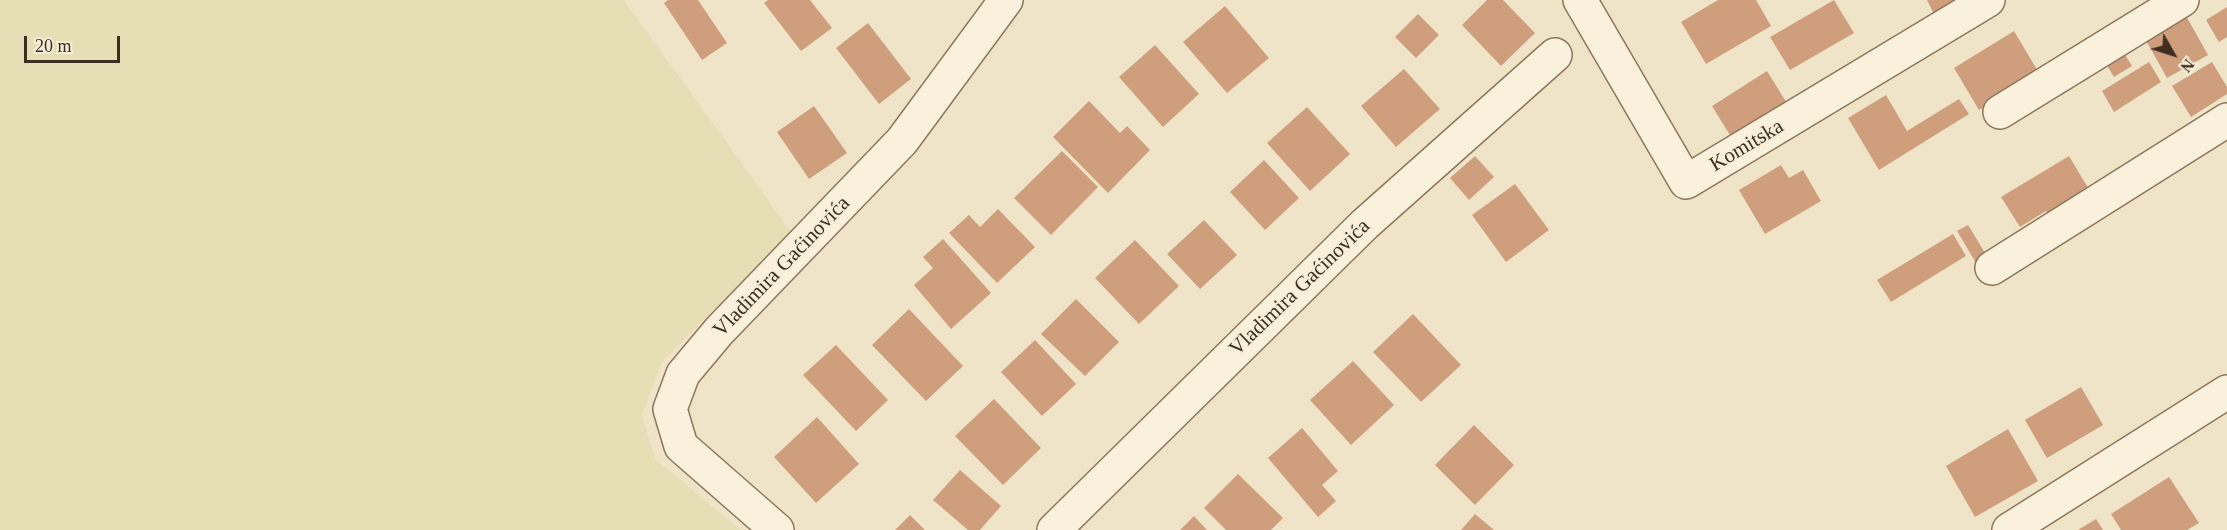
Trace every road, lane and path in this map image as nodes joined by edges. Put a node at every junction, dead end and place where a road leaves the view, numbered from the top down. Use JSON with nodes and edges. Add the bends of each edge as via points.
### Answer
{"nodes":[{"id":1,"x":1006,"y":0,"type":"edge"},
{"id":2,"x":1580,"y":0,"type":"edge"},
{"id":3,"x":1988,"y":0,"type":"edge"},
{"id":4,"x":2182,"y":0,"type":"edge"},
{"id":5,"x":1555,"y":55,"type":"dead end"},
{"id":6,"x":2000,"y":112,"type":"dead end"},
{"id":7,"x":2227,"y":120,"type":"edge"},
{"id":8,"x":1992,"y":268,"type":"dead end"},
{"id":9,"x":2227,"y":392,"type":"edge"},
{"id":10,"x":777,"y":530,"type":"edge"},
{"id":11,"x":1054,"y":530,"type":"edge"},
{"id":12,"x":2009,"y":530,"type":"edge"}],
"edges":[{"from":1,"to":10,"type":"street","name":"Vladimira Gaćinovića","via":[[902,141],[719,331],[683,374],[670,409],[681,446]]},
{"from":2,"to":3,"type":"street","name":"Komitska","via":[[1686,182]]},
{"from":4,"to":6,"type":"street"},
{"from":5,"to":11,"type":"street","name":"Vladimira Gaćinovića","via":[[1365,224]]},
{"from":7,"to":8,"type":"street"},
{"from":9,"to":12,"type":"street"}]}
